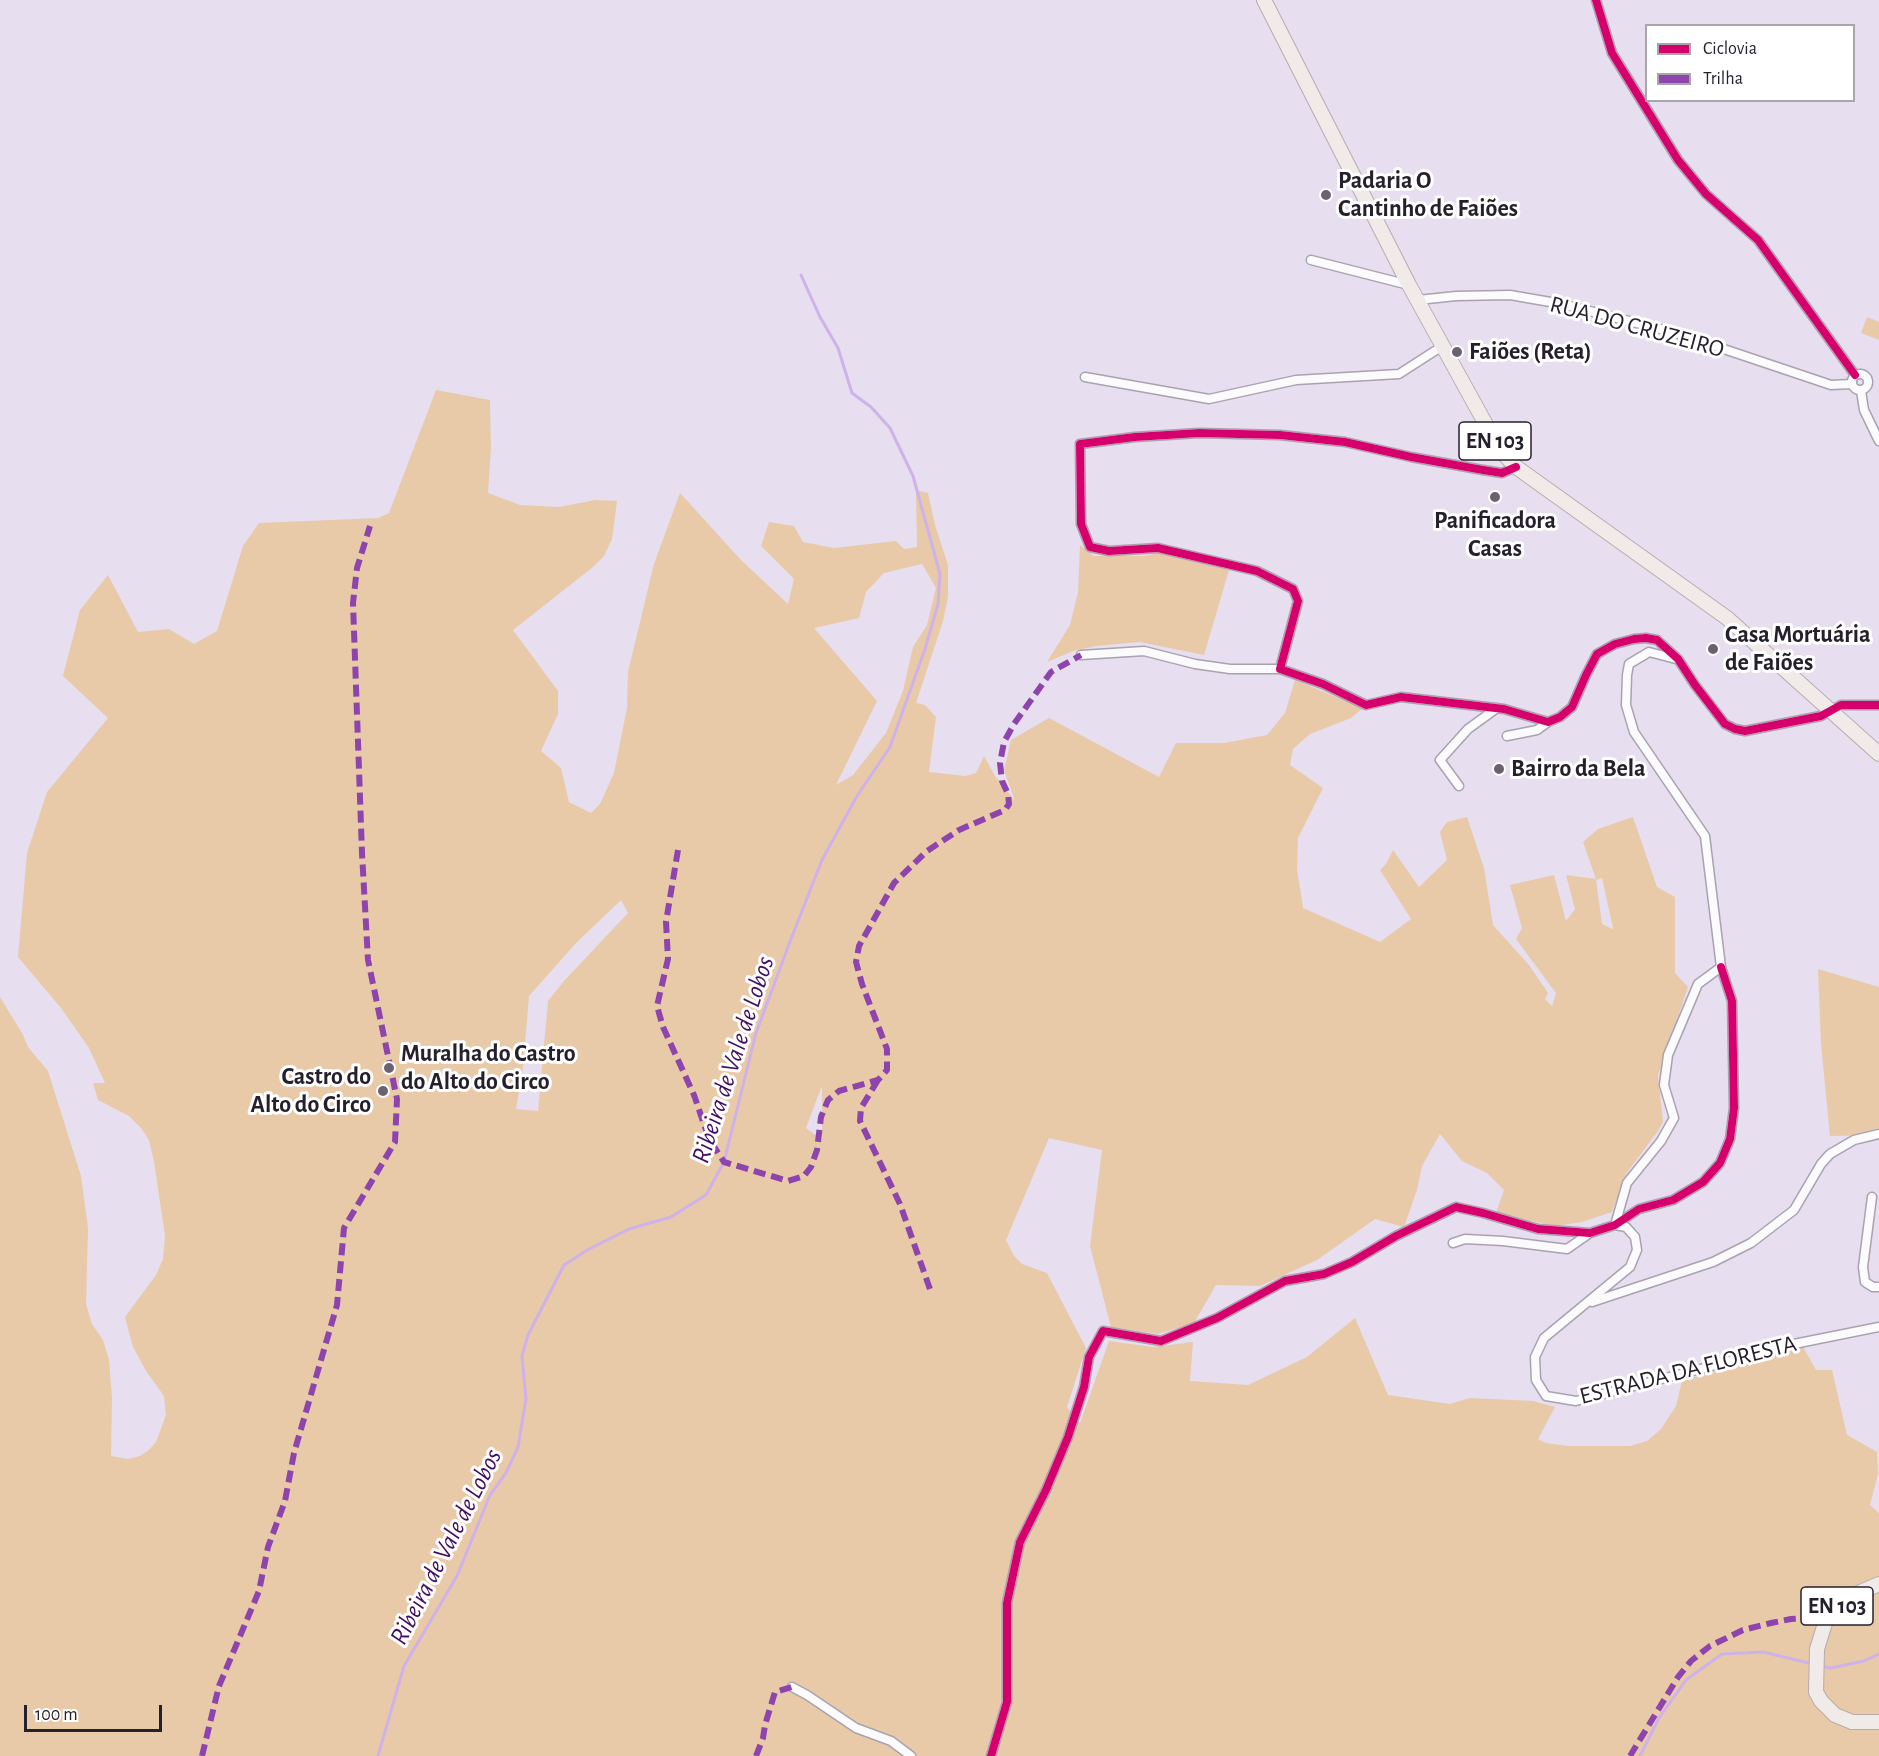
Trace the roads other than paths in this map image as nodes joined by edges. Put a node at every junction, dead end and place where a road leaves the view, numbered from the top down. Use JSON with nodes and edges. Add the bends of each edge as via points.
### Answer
{"nodes":[{"id":1,"x":1264,"y":0,"type":"edge"},
{"id":2,"x":1596,"y":0,"type":"edge"},
{"id":3,"x":1311,"y":260,"type":"dead end"},
{"id":4,"x":1409,"y":285,"type":"junction"},
{"id":5,"x":1418,"y":300,"type":"junction"},
{"id":6,"x":1443,"y":345,"type":"junction"},
{"id":7,"x":1085,"y":377,"type":"dead end"},
{"id":8,"x":1879,"y":377,"type":"edge"},
{"id":9,"x":1853,"y":380,"type":"junction"},
{"id":10,"x":1868,"y":381,"type":"junction"},
{"id":11,"x":1861,"y":391,"type":"junction"},
{"id":12,"x":1879,"y":441,"type":"edge"},
{"id":13,"x":1516,"y":467,"type":"junction"},
{"id":14,"x":1081,"y":656,"type":"dead end"},
{"id":15,"x":1678,"y":659,"type":"junction"},
{"id":16,"x":1280,"y":669,"type":"junction"},
{"id":17,"x":1879,"y":705,"type":"edge"},
{"id":18,"x":1497,"y":708,"type":"junction"},
{"id":19,"x":1831,"y":711,"type":"junction"},
{"id":20,"x":1548,"y":722,"type":"junction"},
{"id":21,"x":1507,"y":736,"type":"dead end"},
{"id":22,"x":1879,"y":754,"type":"edge"},
{"id":23,"x":1459,"y":786,"type":"dead end"},
{"id":24,"x":1721,"y":967,"type":"junction"},
{"id":25,"x":1879,"y":1134,"type":"edge"},
{"id":26,"x":1872,"y":1197,"type":"dead end"},
{"id":27,"x":1615,"y":1225,"type":"junction"},
{"id":28,"x":1590,"y":1233,"type":"junction"},
{"id":29,"x":1453,"y":1243,"type":"dead end"},
{"id":30,"x":1879,"y":1287,"type":"edge"},
{"id":31,"x":1587,"y":1304,"type":"junction"},
{"id":32,"x":1879,"y":1327,"type":"edge"},
{"id":33,"x":1879,"y":1584,"type":"edge"},
{"id":34,"x":792,"y":1687,"type":"dead end"},
{"id":35,"x":1879,"y":1722,"type":"edge"},
{"id":36,"x":911,"y":1756,"type":"edge"},
{"id":37,"x":991,"y":1756,"type":"edge"}],
"edges":[{"from":1,"to":4,"type":"main road","number":"EN 103"},
{"from":2,"to":9,"type":"street","via":[[1612,53],[1678,160],[1706,194],[1758,240]]},
{"from":3,"to":4,"type":"street"},
{"from":4,"to":5,"type":"main road","number":"EN 103"},
{"from":5,"to":6,"type":"main road","number":"EN 103"},
{"from":5,"to":9,"type":"street","name":"RUA DO CRUZEIRO","via":[[1510,296],[1562,304],[1676,333],[1831,385]]},
{"from":6,"to":7,"type":"street","via":[[1399,374],[1296,380],[1209,399]]},
{"from":6,"to":13,"type":"main road","number":"EN 103","via":[[1500,450]]},
{"from":8,"to":10,"type":"street"},
{"from":9,"to":10,"type":"street","via":[[1861,374]]},
{"from":9,"to":11,"type":"street","via":[[1855,389]]},
{"from":10,"to":11,"type":"street"},
{"from":11,"to":12,"type":"street","via":[[1864,410]]},
{"from":13,"to":16,"type":"street","via":[[1502,473],[1345,442],[1280,435],[1199,434],[1080,444],[1081,524],[1090,547],[1110,552],[1158,548],[1257,572],[1293,588],[1298,601]]},
{"from":13,"to":19,"type":"main road","number":"EN 103","via":[[1727,618]]},
{"from":14,"to":16,"type":"street","via":[[1144,651],[1230,669]]},
{"from":15,"to":19,"type":"street","via":[[1725,724],[1736,729],[1821,716]]},
{"from":15,"to":20,"type":"street","via":[[1657,640],[1634,639],[1615,644],[1597,654],[1572,707]]},
{"from":15,"to":24,"type":"street","via":[[1649,652],[1629,664],[1626,705],[1634,732],[1705,836]]},
{"from":16,"to":18,"type":"street","via":[[1366,705],[1401,697]]},
{"from":17,"to":19,"type":"street","via":[[1841,705]]},
{"from":18,"to":20,"type":"street"},
{"from":18,"to":23,"type":"street","via":[[1468,729],[1440,760]]},
{"from":19,"to":22,"type":"main road","number":"EN 103"},
{"from":20,"to":21,"type":"street","via":[[1537,730]]},
{"from":24,"to":27,"type":"street","via":[[1698,984],[1668,1054],[1664,1085],[1674,1118],[1627,1183]]},
{"from":24,"to":27,"type":"street","via":[[1732,1002],[1734,1108],[1730,1139],[1720,1163],[1703,1182],[1673,1200],[1639,1209]]},
{"from":25,"to":31,"type":"street","via":[[1854,1140],[1830,1154],[1794,1210],[1751,1243],[1713,1262]]},
{"from":26,"to":30,"type":"street","via":[[1863,1267],[1865,1282]]},
{"from":27,"to":28,"type":"street"},
{"from":27,"to":31,"type":"street","name":"ESTRADA DA FLORESTA","via":[[1626,1227],[1635,1237],[1637,1250],[1630,1267]]},
{"from":28,"to":29,"type":"street","via":[[1567,1249],[1503,1241],[1465,1239]]},
{"from":28,"to":37,"type":"street","via":[[1538,1230],[1456,1207],[1352,1262],[1324,1274],[1285,1281],[1216,1318],[1161,1341],[1103,1331],[1089,1357],[1068,1437],[1020,1542],[1007,1603],[1007,1702]]},
{"from":31,"to":32,"type":"street","name":"ESTRADA DA FLORESTA","via":[[1544,1338],[1535,1357],[1536,1380],[1546,1396],[1576,1401],[1774,1348]]},
{"from":33,"to":35,"type":"main road","number":"EN 103","via":[[1849,1597],[1827,1617],[1817,1648],[1816,1692],[1835,1716],[1852,1722]]},
{"from":34,"to":36,"type":"street","via":[[856,1728],[891,1741]]}]}
